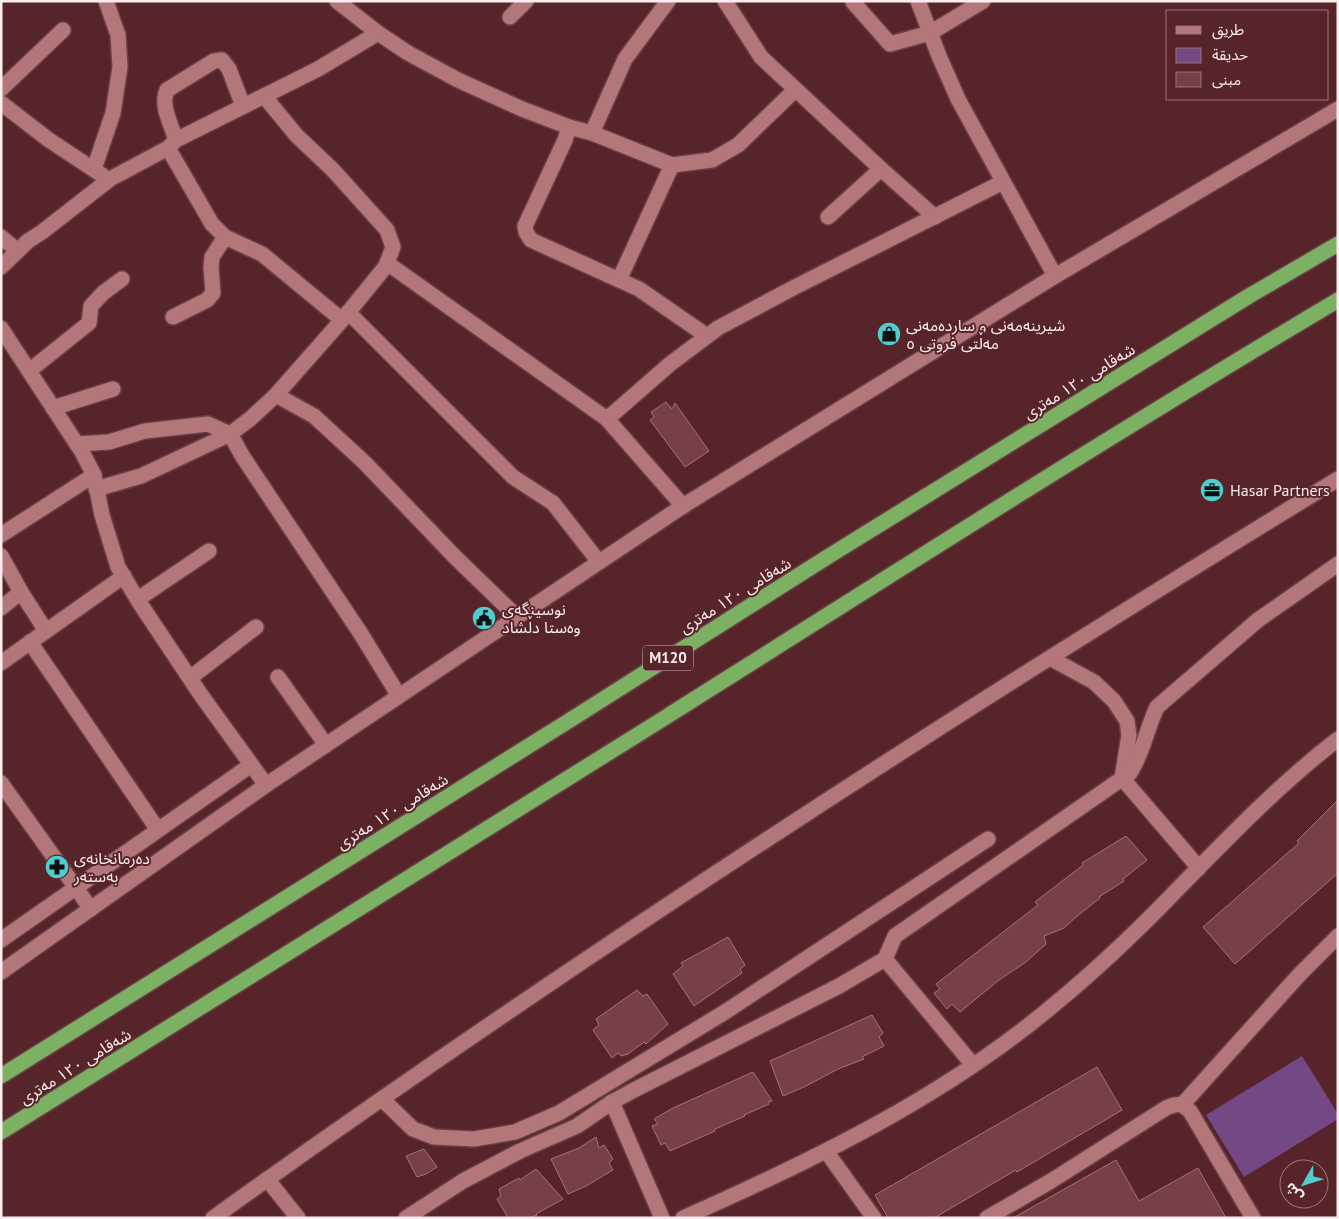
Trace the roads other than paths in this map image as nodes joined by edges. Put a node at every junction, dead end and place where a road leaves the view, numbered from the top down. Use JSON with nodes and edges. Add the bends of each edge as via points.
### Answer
{"nodes":[{"id":1,"x":106,"y":1,"type":"edge"},
{"id":2,"x":337,"y":1,"type":"edge"},
{"id":3,"x":526,"y":1,"type":"edge"},
{"id":4,"x":668,"y":1,"type":"edge"},
{"id":5,"x":725,"y":1,"type":"edge"},
{"id":6,"x":918,"y":1,"type":"edge"},
{"id":7,"x":983,"y":1,"type":"edge"},
{"id":8,"x":853,"y":2,"type":"edge"},
{"id":9,"x":510,"y":17,"type":"dead end"},
{"id":10,"x":63,"y":30,"type":"dead end"},
{"id":11,"x":378,"y":33,"type":"junction"},
{"id":12,"x":930,"y":33,"type":"junction"},
{"id":13,"x":1,"y":89,"type":"edge"},
{"id":14,"x":795,"y":90,"type":"junction"},
{"id":15,"x":264,"y":96,"type":"junction"},
{"id":16,"x":1,"y":104,"type":"edge"},
{"id":17,"x":244,"y":106,"type":"junction"},
{"id":18,"x":1338,"y":108,"type":"edge"},
{"id":19,"x":569,"y":127,"type":"junction"},
{"id":20,"x":592,"y":133,"type":"junction"},
{"id":21,"x":172,"y":144,"type":"junction"},
{"id":22,"x":672,"y":165,"type":"junction"},
{"id":23,"x":94,"y":169,"type":"junction"},
{"id":24,"x":881,"y":170,"type":"junction"},
{"id":25,"x":110,"y":179,"type":"junction"},
{"id":26,"x":1003,"y":182,"type":"junction"},
{"id":27,"x":828,"y":217,"type":"dead end"},
{"id":28,"x":935,"y":217,"type":"junction"},
{"id":29,"x":1,"y":237,"type":"edge"},
{"id":30,"x":225,"y":237,"type":"junction"},
{"id":31,"x":1338,"y":244,"type":"edge"},
{"id":32,"x":18,"y":251,"type":"junction"},
{"id":33,"x":388,"y":263,"type":"junction"},
{"id":34,"x":1,"y":267,"type":"edge"},
{"id":35,"x":1055,"y":276,"type":"junction"},
{"id":36,"x":122,"y":279,"type":"dead end"},
{"id":37,"x":618,"y":280,"type":"junction"},
{"id":38,"x":1338,"y":300,"type":"edge"},
{"id":39,"x":345,"y":316,"type":"junction"},
{"id":40,"x":173,"y":317,"type":"dead end"},
{"id":41,"x":1,"y":328,"type":"edge"},
{"id":42,"x":707,"y":336,"type":"junction"},
{"id":43,"x":29,"y":371,"type":"junction"},
{"id":44,"x":113,"y":390,"type":"dead end"},
{"id":45,"x":276,"y":395,"type":"junction"},
{"id":46,"x":53,"y":408,"type":"junction"},
{"id":47,"x":607,"y":419,"type":"junction"},
{"id":48,"x":230,"y":434,"type":"junction"},
{"id":49,"x":77,"y":444,"type":"junction"},
{"id":50,"x":1338,"y":479,"type":"edge"},
{"id":51,"x":95,"y":482,"type":"junction"},
{"id":52,"x":684,"y":506,"type":"junction"},
{"id":53,"x":1,"y":535,"type":"edge"},
{"id":54,"x":208,"y":552,"type":"dead end"},
{"id":55,"x":1,"y":556,"type":"edge"},
{"id":56,"x":599,"y":562,"type":"junction"},
{"id":57,"x":1338,"y":564,"type":"edge"},
{"id":58,"x":124,"y":576,"type":"junction"},
{"id":59,"x":22,"y":592,"type":"junction"},
{"id":60,"x":138,"y":599,"type":"junction"},
{"id":61,"x":1,"y":608,"type":"edge"},
{"id":62,"x":517,"y":617,"type":"junction"},
{"id":63,"x":256,"y":627,"type":"dead end"},
{"id":64,"x":46,"y":631,"type":"junction"},
{"id":65,"x":30,"y":642,"type":"junction"},
{"id":66,"x":1050,"y":658,"type":"junction"},
{"id":67,"x":1,"y":663,"type":"edge"},
{"id":68,"x":278,"y":677,"type":"dead end"},
{"id":69,"x":190,"y":678,"type":"junction"},
{"id":70,"x":399,"y":696,"type":"junction"},
{"id":71,"x":1338,"y":738,"type":"edge"},
{"id":72,"x":326,"y":745,"type":"junction"},
{"id":73,"x":251,"y":765,"type":"junction"},
{"id":74,"x":1122,"y":778,"type":"junction"},
{"id":75,"x":1,"y":783,"type":"edge"},
{"id":76,"x":266,"y":785,"type":"junction"},
{"id":77,"x":158,"y":830,"type":"junction"},
{"id":78,"x":988,"y":839,"type":"dead end"},
{"id":79,"x":1199,"y":868,"type":"junction"},
{"id":80,"x":76,"y":888,"type":"junction"},
{"id":81,"x":91,"y":909,"type":"junction"},
{"id":82,"x":1338,"y":936,"type":"edge"},
{"id":83,"x":1,"y":940,"type":"edge"},
{"id":84,"x":885,"y":959,"type":"junction"},
{"id":85,"x":1,"y":972,"type":"edge"},
{"id":86,"x":973,"y":1065,"type":"junction"},
{"id":87,"x":1,"y":1076,"type":"edge"},
{"id":88,"x":382,"y":1099,"type":"junction"},
{"id":89,"x":612,"y":1102,"type":"junction"},
{"id":90,"x":1182,"y":1104,"type":"junction"},
{"id":91,"x":1,"y":1132,"type":"edge"},
{"id":92,"x":826,"y":1151,"type":"junction"},
{"id":93,"x":267,"y":1179,"type":"junction"},
{"id":94,"x":213,"y":1218,"type":"edge"},
{"id":95,"x":298,"y":1218,"type":"edge"},
{"id":96,"x":406,"y":1218,"type":"edge"},
{"id":97,"x":662,"y":1218,"type":"edge"},
{"id":98,"x":683,"y":1218,"type":"edge"},
{"id":99,"x":874,"y":1218,"type":"edge"},
{"id":100,"x":987,"y":1218,"type":"edge"},
{"id":101,"x":1252,"y":1218,"type":"edge"}],
"edges":[{"from":1,"to":23,"type":"street","via":[[118,35],[120,67],[113,113]]},
{"from":2,"to":11,"type":"street"},
{"from":3,"to":9,"type":"street"},
{"from":4,"to":20,"type":"street","via":[[625,58]]},
{"from":5,"to":14,"type":"street","via":[[762,57]]},
{"from":6,"to":12,"type":"street"},
{"from":7,"to":12,"type":"street"},
{"from":8,"to":12,"type":"street","via":[[890,44]]},
{"from":10,"to":13,"type":"street"},
{"from":11,"to":15,"type":"street"},
{"from":11,"to":19,"type":"street","via":[[458,80]]},
{"from":12,"to":26,"type":"street","via":[[958,99]]},
{"from":14,"to":22,"type":"street","via":[[738,145],[712,160]]},
{"from":14,"to":24,"type":"street"},
{"from":15,"to":17,"type":"street"},
{"from":15,"to":33,"type":"street","via":[[297,136],[387,230],[393,247]]},
{"from":16,"to":23,"type":"street"},
{"from":17,"to":21,"type":"street"},
{"from":17,"to":21,"type":"street","via":[[229,69],[222,60],[214,61],[166,90],[164,104]]},
{"from":18,"to":35,"type":"street"},
{"from":19,"to":20,"type":"street"},
{"from":19,"to":37,"type":"street","via":[[525,226],[526,232],[531,240]]},
{"from":20,"to":22,"type":"street"},
{"from":21,"to":25,"type":"street"},
{"from":21,"to":30,"type":"street","via":[[212,224]]},
{"from":22,"to":37,"type":"street"},
{"from":23,"to":25,"type":"street"},
{"from":24,"to":27,"type":"street"},
{"from":24,"to":28,"type":"street"},
{"from":25,"to":32,"type":"street"},
{"from":26,"to":28,"type":"street"},
{"from":26,"to":35,"type":"street"},
{"from":28,"to":42,"type":"street","via":[[795,287]]},
{"from":29,"to":32,"type":"street"},
{"from":30,"to":39,"type":"street","via":[[262,254]]},
{"from":30,"to":40,"type":"street","via":[[212,257],[213,293],[207,300]]},
{"from":31,"to":87,"type":"highway","name":"شەقامی ١٢٠ مەتری","number":"M120","via":[[829,556]]},
{"from":32,"to":34,"type":"street"},
{"from":33,"to":39,"type":"street"},
{"from":33,"to":47,"type":"street"},
{"from":35,"to":52,"type":"street"},
{"from":36,"to":43,"type":"street","via":[[91,306],[89,324]]},
{"from":37,"to":42,"type":"street","via":[[639,289]]},
{"from":38,"to":91,"type":"highway","name":"شەقامی ١٢٠ مەتری","via":[[986,515]]},
{"from":39,"to":45,"type":"street"},
{"from":39,"to":56,"type":"street","via":[[513,477],[553,503]]},
{"from":41,"to":43,"type":"street"},
{"from":42,"to":47,"type":"street"},
{"from":43,"to":46,"type":"street"},
{"from":44,"to":46,"type":"street"},
{"from":45,"to":48,"type":"street"},
{"from":45,"to":62,"type":"street","via":[[314,416],[329,429]]},
{"from":46,"to":49,"type":"street"},
{"from":47,"to":52,"type":"street"},
{"from":48,"to":49,"type":"street","via":[[208,424],[145,431],[109,442]]},
{"from":48,"to":51,"type":"street","via":[[141,476]]},
{"from":48,"to":70,"type":"street"},
{"from":49,"to":51,"type":"street"},
{"from":50,"to":66,"type":"street"},
{"from":51,"to":53,"type":"street"},
{"from":51,"to":58,"type":"street","via":[[118,567]]},
{"from":52,"to":56,"type":"street"},
{"from":54,"to":60,"type":"street"},
{"from":55,"to":59,"type":"street"},
{"from":56,"to":62,"type":"street"},
{"from":57,"to":74,"type":"street","via":[[1258,620],[1157,707],[1136,764]]},
{"from":58,"to":60,"type":"street"},
{"from":58,"to":64,"type":"street"},
{"from":59,"to":61,"type":"street"},
{"from":59,"to":64,"type":"street"},
{"from":60,"to":69,"type":"street"},
{"from":62,"to":70,"type":"street"},
{"from":63,"to":69,"type":"street"},
{"from":64,"to":65,"type":"street"},
{"from":65,"to":67,"type":"street"},
{"from":65,"to":77,"type":"street"},
{"from":66,"to":74,"type":"street","via":[[1094,682],[1114,701],[1127,720],[1129,735]]},
{"from":66,"to":88,"type":"street","via":[[761,842]]},
{"from":68,"to":72,"type":"street"},
{"from":69,"to":73,"type":"street"},
{"from":70,"to":72,"type":"street"},
{"from":71,"to":79,"type":"street","via":[[1282,786]]},
{"from":72,"to":76,"type":"street"},
{"from":73,"to":76,"type":"street"},
{"from":73,"to":77,"type":"street"},
{"from":74,"to":79,"type":"street"},
{"from":74,"to":84,"type":"street","via":[[895,936]]},
{"from":75,"to":80,"type":"street"},
{"from":76,"to":81,"type":"street"},
{"from":77,"to":80,"type":"street"},
{"from":78,"to":88,"type":"street","via":[[725,1012],[559,1114],[515,1132],[474,1139],[434,1137],[413,1129]]},
{"from":79,"to":86,"type":"street","via":[[1062,998]]},
{"from":80,"to":81,"type":"street"},
{"from":80,"to":83,"type":"street"},
{"from":81,"to":85,"type":"street"},
{"from":82,"to":90,"type":"street"},
{"from":84,"to":86,"type":"street"},
{"from":84,"to":89,"type":"street","via":[[839,986]]},
{"from":86,"to":92,"type":"street"},
{"from":88,"to":93,"type":"street"},
{"from":89,"to":96,"type":"street","via":[[577,1126],[463,1181]]},
{"from":89,"to":97,"type":"street"},
{"from":90,"to":100,"type":"street","via":[[1166,1108]]},
{"from":90,"to":101,"type":"street","via":[[1190,1111]]},
{"from":92,"to":98,"type":"street"},
{"from":92,"to":99,"type":"street"},
{"from":93,"to":94,"type":"street"},
{"from":93,"to":95,"type":"street"}]}
